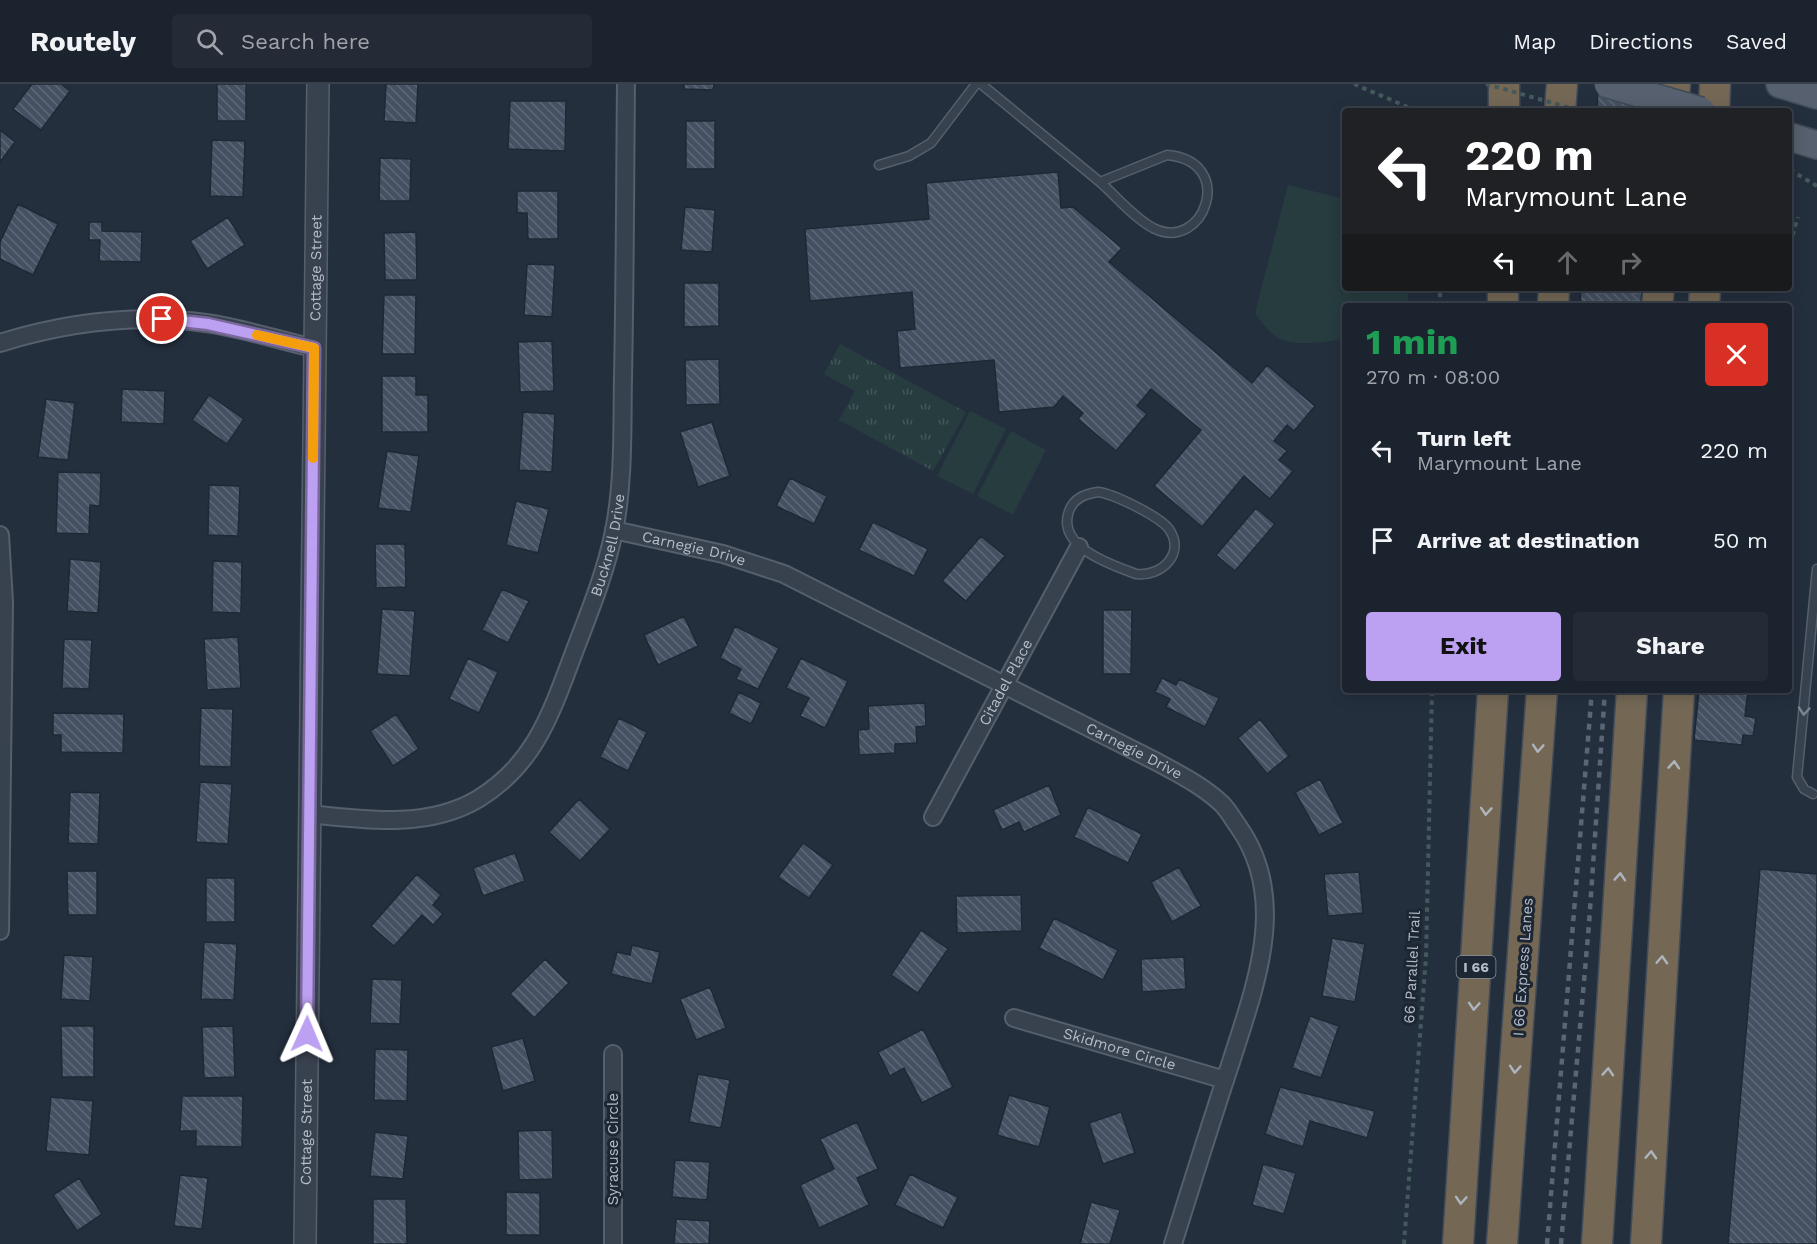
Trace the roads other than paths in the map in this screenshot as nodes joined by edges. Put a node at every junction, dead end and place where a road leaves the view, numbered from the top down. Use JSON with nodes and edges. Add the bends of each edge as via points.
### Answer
{"nodes":[{"id":1,"x":318,"y":84,"type":"edge"},
{"id":2,"x":626,"y":84,"type":"edge"},
{"id":3,"x":976,"y":84,"type":"edge"},
{"id":4,"x":981,"y":84,"type":"edge"},
{"id":5,"x":1504,"y":84,"type":"edge"},
{"id":6,"x":1551,"y":84,"type":"edge"},
{"id":7,"x":1562,"y":84,"type":"edge"},
{"id":8,"x":1608,"y":84,"type":"edge"},
{"id":9,"x":1675,"y":84,"type":"edge"},
{"id":10,"x":1783,"y":85,"type":"edge"},
{"id":11,"x":1817,"y":95,"type":"edge"},
{"id":12,"x":1713,"y":97,"type":"edge"},
{"id":13,"x":1504,"y":108,"type":"edge"},
{"id":14,"x":1552,"y":108,"type":"edge"},
{"id":15,"x":1560,"y":108,"type":"edge"},
{"id":16,"x":1672,"y":108,"type":"edge"},
{"id":17,"x":1792,"y":138,"type":"edge"},
{"id":18,"x":1817,"y":145,"type":"edge"},
{"id":19,"x":879,"y":165,"type":"dead end"},
{"id":20,"x":1100,"y":182,"type":"junction"},
{"id":21,"x":0,"y":343,"type":"edge"},
{"id":22,"x":314,"y":348,"type":"junction"},
{"id":23,"x":614,"y":530,"type":"junction"},
{"id":24,"x":0,"y":535,"type":"edge"},
{"id":25,"x":1079,"y":547,"type":"junction"},
{"id":26,"x":1817,"y":569,"type":"edge"},
{"id":27,"x":1005,"y":686,"type":"junction"},
{"id":28,"x":1493,"y":693,"type":"edge"},
{"id":29,"x":1542,"y":693,"type":"edge"},
{"id":30,"x":1632,"y":693,"type":"edge"},
{"id":31,"x":1679,"y":693,"type":"edge"},
{"id":32,"x":1813,"y":794,"type":"dead end"},
{"id":33,"x":310,"y":814,"type":"junction"},
{"id":34,"x":933,"y":817,"type":"dead end"},
{"id":35,"x":1,"y":825,"type":"edge"},
{"id":36,"x":0,"y":931,"type":"edge"},
{"id":37,"x":1014,"y":1018,"type":"dead end"},
{"id":38,"x":613,"y":1054,"type":"dead end"},
{"id":39,"x":1225,"y":1080,"type":"junction"},
{"id":40,"x":305,"y":1244,"type":"edge"},
{"id":41,"x":613,"y":1244,"type":"edge"},
{"id":42,"x":1173,"y":1244,"type":"edge"},
{"id":43,"x":1458,"y":1244,"type":"edge"},
{"id":44,"x":1502,"y":1244,"type":"edge"},
{"id":45,"x":1597,"y":1244,"type":"edge"},
{"id":46,"x":1646,"y":1244,"type":"edge"}],
"edges":[{"from":1,"to":22,"type":"street","name":"Cottage Street"},
{"from":2,"to":23,"type":"street","name":"Bucknell Drive","via":[[621,452]]},
{"from":3,"to":19,"type":"lane","via":[[931,143],[909,156]]},
{"from":4,"to":20,"type":"lane"},
{"from":5,"to":13,"type":"highway"},
{"from":6,"to":14,"type":"highway"},
{"from":7,"to":15,"type":"highway"},
{"from":8,"to":12,"type":"main road","bridge":true},
{"from":9,"to":16,"type":"highway"},
{"from":10,"to":11,"type":"main road"},
{"from":17,"to":18,"type":"main road"},
{"from":20,"to":20,"type":"lane","via":[[1143,220],[1166,232],[1191,225],[1207,204],[1206,179],[1190,160],[1179,156],[1156,158]]},
{"from":21,"to":22,"type":"street","via":[[83,323],[162,319],[208,324]]},
{"from":22,"to":33,"type":"street","name":"Cottage Street"},
{"from":23,"to":27,"type":"street","name":"Carnegie Drive","via":[[770,568]]},
{"from":23,"to":33,"type":"street","name":"Bucknell Drive","via":[[597,591],[548,722],[506,779],[462,807],[429,817],[381,821]]},
{"from":24,"to":35,"type":"street","via":[[4,602]]},
{"from":25,"to":25,"type":"lane","via":[[1125,570],[1147,575],[1164,568],[1173,540],[1162,522],[1098,492],[1080,497],[1068,512],[1068,531]]},
{"from":25,"to":27,"type":"street","name":"Citadel Place"},
{"from":26,"to":32,"type":"lane","one_way":true,"via":[[1797,777],[1804,789]]},
{"from":27,"to":34,"type":"street","name":"Citadel Place"},
{"from":27,"to":39,"type":"street","name":"Carnegie Drive","via":[[1195,783],[1223,805],[1248,840],[1260,873],[1266,905],[1265,927],[1252,994]]},
{"from":28,"to":43,"type":"highway","number":"I 66","one_way":true},
{"from":29,"to":44,"type":"highway","name":"I 66 Express Lanes","one_way":true},
{"from":45,"to":30,"type":"highway","one_way":true},
{"from":46,"to":31,"type":"highway","one_way":true},
{"from":33,"to":40,"type":"street","name":"Cottage Street"},
{"from":35,"to":36,"type":"street"},
{"from":37,"to":39,"type":"street","name":"Skidmore Circle"},
{"from":38,"to":41,"type":"street","name":"Syracuse Circle"},
{"from":39,"to":42,"type":"street","name":"Carnegie Drive"}]}
